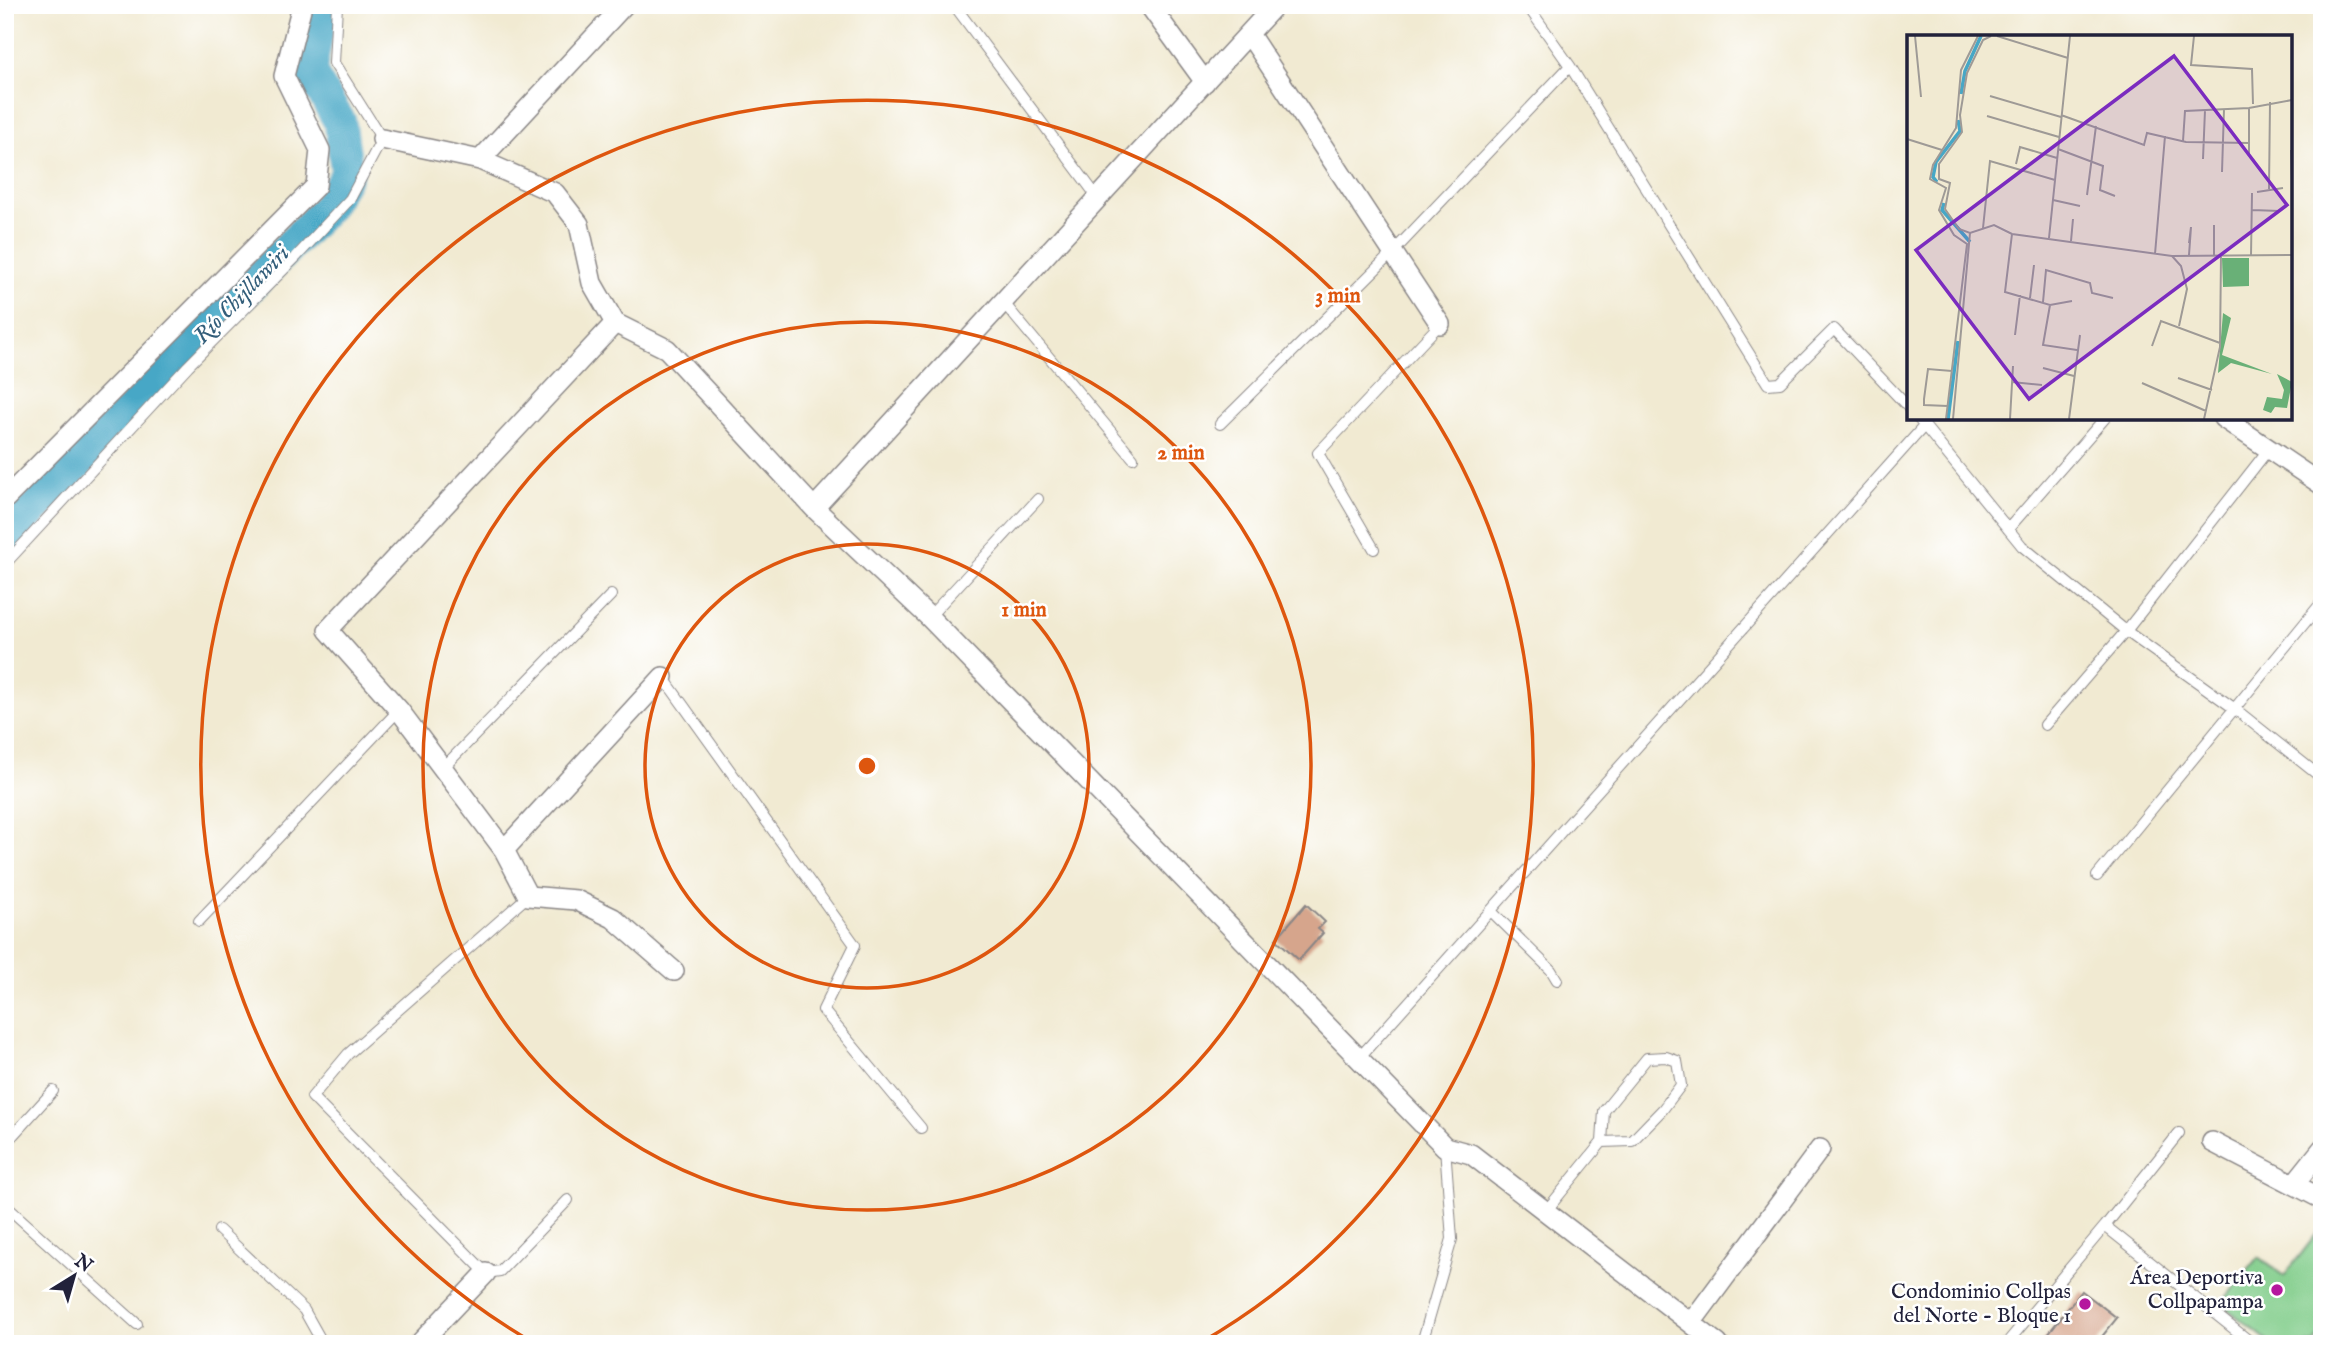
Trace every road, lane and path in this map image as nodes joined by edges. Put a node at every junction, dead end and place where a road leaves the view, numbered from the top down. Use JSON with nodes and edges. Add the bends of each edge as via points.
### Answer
{"nodes":[{"id":1,"x":302,"y":5,"type":"edge"},
{"id":2,"x":337,"y":5,"type":"edge"},
{"id":3,"x":624,"y":5,"type":"edge"},
{"id":4,"x":954,"y":5,"type":"edge"},
{"id":5,"x":1149,"y":5,"type":"edge"},
{"id":6,"x":1275,"y":5,"type":"edge"},
{"id":7,"x":1527,"y":5,"type":"edge"},
{"id":8,"x":1249,"y":34,"type":"junction"},
{"id":9,"x":1570,"y":66,"type":"junction"},
{"id":10,"x":1205,"y":82,"type":"junction"},
{"id":11,"x":382,"y":139,"type":"junction"},
{"id":12,"x":480,"y":160,"type":"junction"},
{"id":13,"x":1098,"y":198,"type":"junction"},
{"id":14,"x":1393,"y":252,"type":"junction"},
{"id":15,"x":1003,"y":302,"type":"junction"},
{"id":16,"x":615,"y":323,"type":"junction"},
{"id":17,"x":1440,"y":324,"type":"joint"},
{"id":18,"x":1907,"y":406,"type":"edge"},
{"id":19,"x":2103,"y":420,"type":"edge"},
{"id":20,"x":2226,"y":420,"type":"edge"},
{"id":21,"x":1922,"y":422,"type":"edge"},
{"id":22,"x":1220,"y":424,"type":"dead end"},
{"id":23,"x":2268,"y":450,"type":"junction"},
{"id":24,"x":1133,"y":458,"type":"dead end"},
{"id":25,"x":2322,"y":485,"type":"edge"},
{"id":26,"x":5,"y":499,"type":"edge"},
{"id":27,"x":1038,"y":499,"type":"dead end"},
{"id":28,"x":814,"y":508,"type":"junction"},
{"id":29,"x":2008,"y":529,"type":"junction"},
{"id":30,"x":1374,"y":549,"type":"dead end"},
{"id":31,"x":5,"y":564,"type":"edge"},
{"id":32,"x":611,"y":595,"type":"dead end"},
{"id":33,"x":2322,"y":602,"type":"edge"},
{"id":34,"x":929,"y":617,"type":"junction"},
{"id":35,"x":2126,"y":631,"type":"junction"},
{"id":36,"x":663,"y":677,"type":"joint"},
{"id":37,"x":2235,"y":709,"type":"junction"},
{"id":38,"x":399,"y":710,"type":"junction"},
{"id":39,"x":2045,"y":725,"type":"dead end"},
{"id":40,"x":443,"y":768,"type":"junction"},
{"id":41,"x":2322,"y":778,"type":"edge"},
{"id":42,"x":504,"y":850,"type":"junction"},
{"id":43,"x":2097,"y":876,"type":"dead end"},
{"id":44,"x":528,"y":896,"type":"junction"},
{"id":45,"x":1491,"y":911,"type":"junction"},
{"id":46,"x":199,"y":921,"type":"dead end"},
{"id":47,"x":674,"y":971,"type":"dead end"},
{"id":48,"x":1557,"y":979,"type":"dead end"},
{"id":49,"x":1358,"y":1059,"type":"junction"},
{"id":50,"x":53,"y":1091,"type":"dead end"},
{"id":51,"x":921,"y":1128,"type":"dead end"},
{"id":52,"x":2179,"y":1133,"type":"dead end"},
{"id":53,"x":1602,"y":1142,"type":"junction"},
{"id":54,"x":2213,"y":1142,"type":"dead end"},
{"id":55,"x":5,"y":1144,"type":"edge"},
{"id":56,"x":1445,"y":1147,"type":"junction"},
{"id":57,"x":1820,"y":1149,"type":"dead end"},
{"id":58,"x":2322,"y":1149,"type":"edge"},
{"id":59,"x":2294,"y":1184,"type":"junction"},
{"id":60,"x":2322,"y":1199,"type":"edge"},
{"id":61,"x":568,"y":1200,"type":"dead end"},
{"id":62,"x":5,"y":1205,"type":"edge"},
{"id":63,"x":1546,"y":1211,"type":"junction"},
{"id":64,"x":2105,"y":1226,"type":"junction"},
{"id":65,"x":219,"y":1230,"type":"dead end"},
{"id":66,"x":486,"y":1273,"type":"junction"},
{"id":67,"x":1691,"y":1323,"type":"junction"},
{"id":68,"x":137,"y":1324,"type":"dead end"},
{"id":69,"x":323,"y":1344,"type":"edge"},
{"id":70,"x":419,"y":1344,"type":"edge"},
{"id":71,"x":1420,"y":1344,"type":"edge"},
{"id":72,"x":1718,"y":1344,"type":"edge"},
{"id":73,"x":2006,"y":1344,"type":"edge"},
{"id":74,"x":2253,"y":1344,"type":"edge"}],
"edges":[{"from":1,"to":26,"type":"street","via":[[284,76],[320,150],[316,186]]},
{"from":2,"to":11,"type":"lane","via":[[334,63]]},
{"from":3,"to":12,"type":"street"},
{"from":4,"to":13,"type":"lane"},
{"from":5,"to":10,"type":"street"},
{"from":6,"to":8,"type":"street"},
{"from":7,"to":9,"type":"lane"},
{"from":8,"to":10,"type":"street"},
{"from":8,"to":14,"type":"street"},
{"from":9,"to":14,"type":"lane"},
{"from":9,"to":18,"type":"lane","via":[[1768,384],[1780,383],[1834,329]]},
{"from":10,"to":13,"type":"street"},
{"from":11,"to":12,"type":"street"},
{"from":11,"to":31,"type":"lane","via":[[350,199]]},
{"from":12,"to":16,"type":"street","via":[[555,193],[579,224],[592,283]]},
{"from":13,"to":15,"type":"street"},
{"from":14,"to":17,"type":"street"},
{"from":14,"to":22,"type":"lane"},
{"from":15,"to":24,"type":"lane"},
{"from":15,"to":28,"type":"street"},
{"from":16,"to":28,"type":"street","via":[[667,349]]},
{"from":16,"to":38,"type":"street","via":[[328,630]]},
{"from":17,"to":30,"type":"lane","via":[[1318,453]]},
{"from":19,"to":29,"type":"lane"},
{"from":20,"to":23,"type":"street"},
{"from":21,"to":29,"type":"lane"},
{"from":21,"to":45,"type":"lane"},
{"from":23,"to":25,"type":"street"},
{"from":23,"to":35,"type":"lane"},
{"from":27,"to":34,"type":"lane"},
{"from":28,"to":34,"type":"street"},
{"from":29,"to":35,"type":"lane","via":[[2022,546]]},
{"from":32,"to":40,"type":"lane"},
{"from":33,"to":37,"type":"lane"},
{"from":34,"to":49,"type":"street"},
{"from":35,"to":37,"type":"lane"},
{"from":35,"to":39,"type":"lane"},
{"from":36,"to":42,"type":"street"},
{"from":36,"to":51,"type":"lane","via":[[855,945],[823,1010]]},
{"from":37,"to":41,"type":"lane"},
{"from":37,"to":43,"type":"lane"},
{"from":38,"to":40,"type":"street"},
{"from":38,"to":46,"type":"lane"},
{"from":40,"to":42,"type":"street"},
{"from":42,"to":44,"type":"street"},
{"from":44,"to":47,"type":"street","via":[[576,900],[613,918]]},
{"from":44,"to":66,"type":"lane","via":[[348,1054],[312,1097]]},
{"from":45,"to":48,"type":"lane"},
{"from":45,"to":49,"type":"lane"},
{"from":49,"to":56,"type":"street"},
{"from":50,"to":55,"type":"lane"},
{"from":52,"to":64,"type":"lane"},
{"from":53,"to":53,"type":"lane","via":[[1632,1141],[1663,1109],[1681,1086],[1677,1061],[1647,1058],[1604,1111]]},
{"from":53,"to":63,"type":"lane"},
{"from":54,"to":59,"type":"street"},
{"from":56,"to":63,"type":"street","via":[[1471,1154]]},
{"from":56,"to":71,"type":"lane","via":[[1452,1238]]},
{"from":57,"to":67,"type":"street"},
{"from":58,"to":59,"type":"street"},
{"from":59,"to":60,"type":"street"},
{"from":61,"to":66,"type":"lane","via":[[500,1271]]},
{"from":62,"to":68,"type":"lane"},
{"from":63,"to":67,"type":"street"},
{"from":64,"to":73,"type":"lane"},
{"from":64,"to":74,"type":"lane"},
{"from":65,"to":69,"type":"lane","via":[[304,1310]]},
{"from":66,"to":70,"type":"street"},
{"from":67,"to":72,"type":"street"}]}
